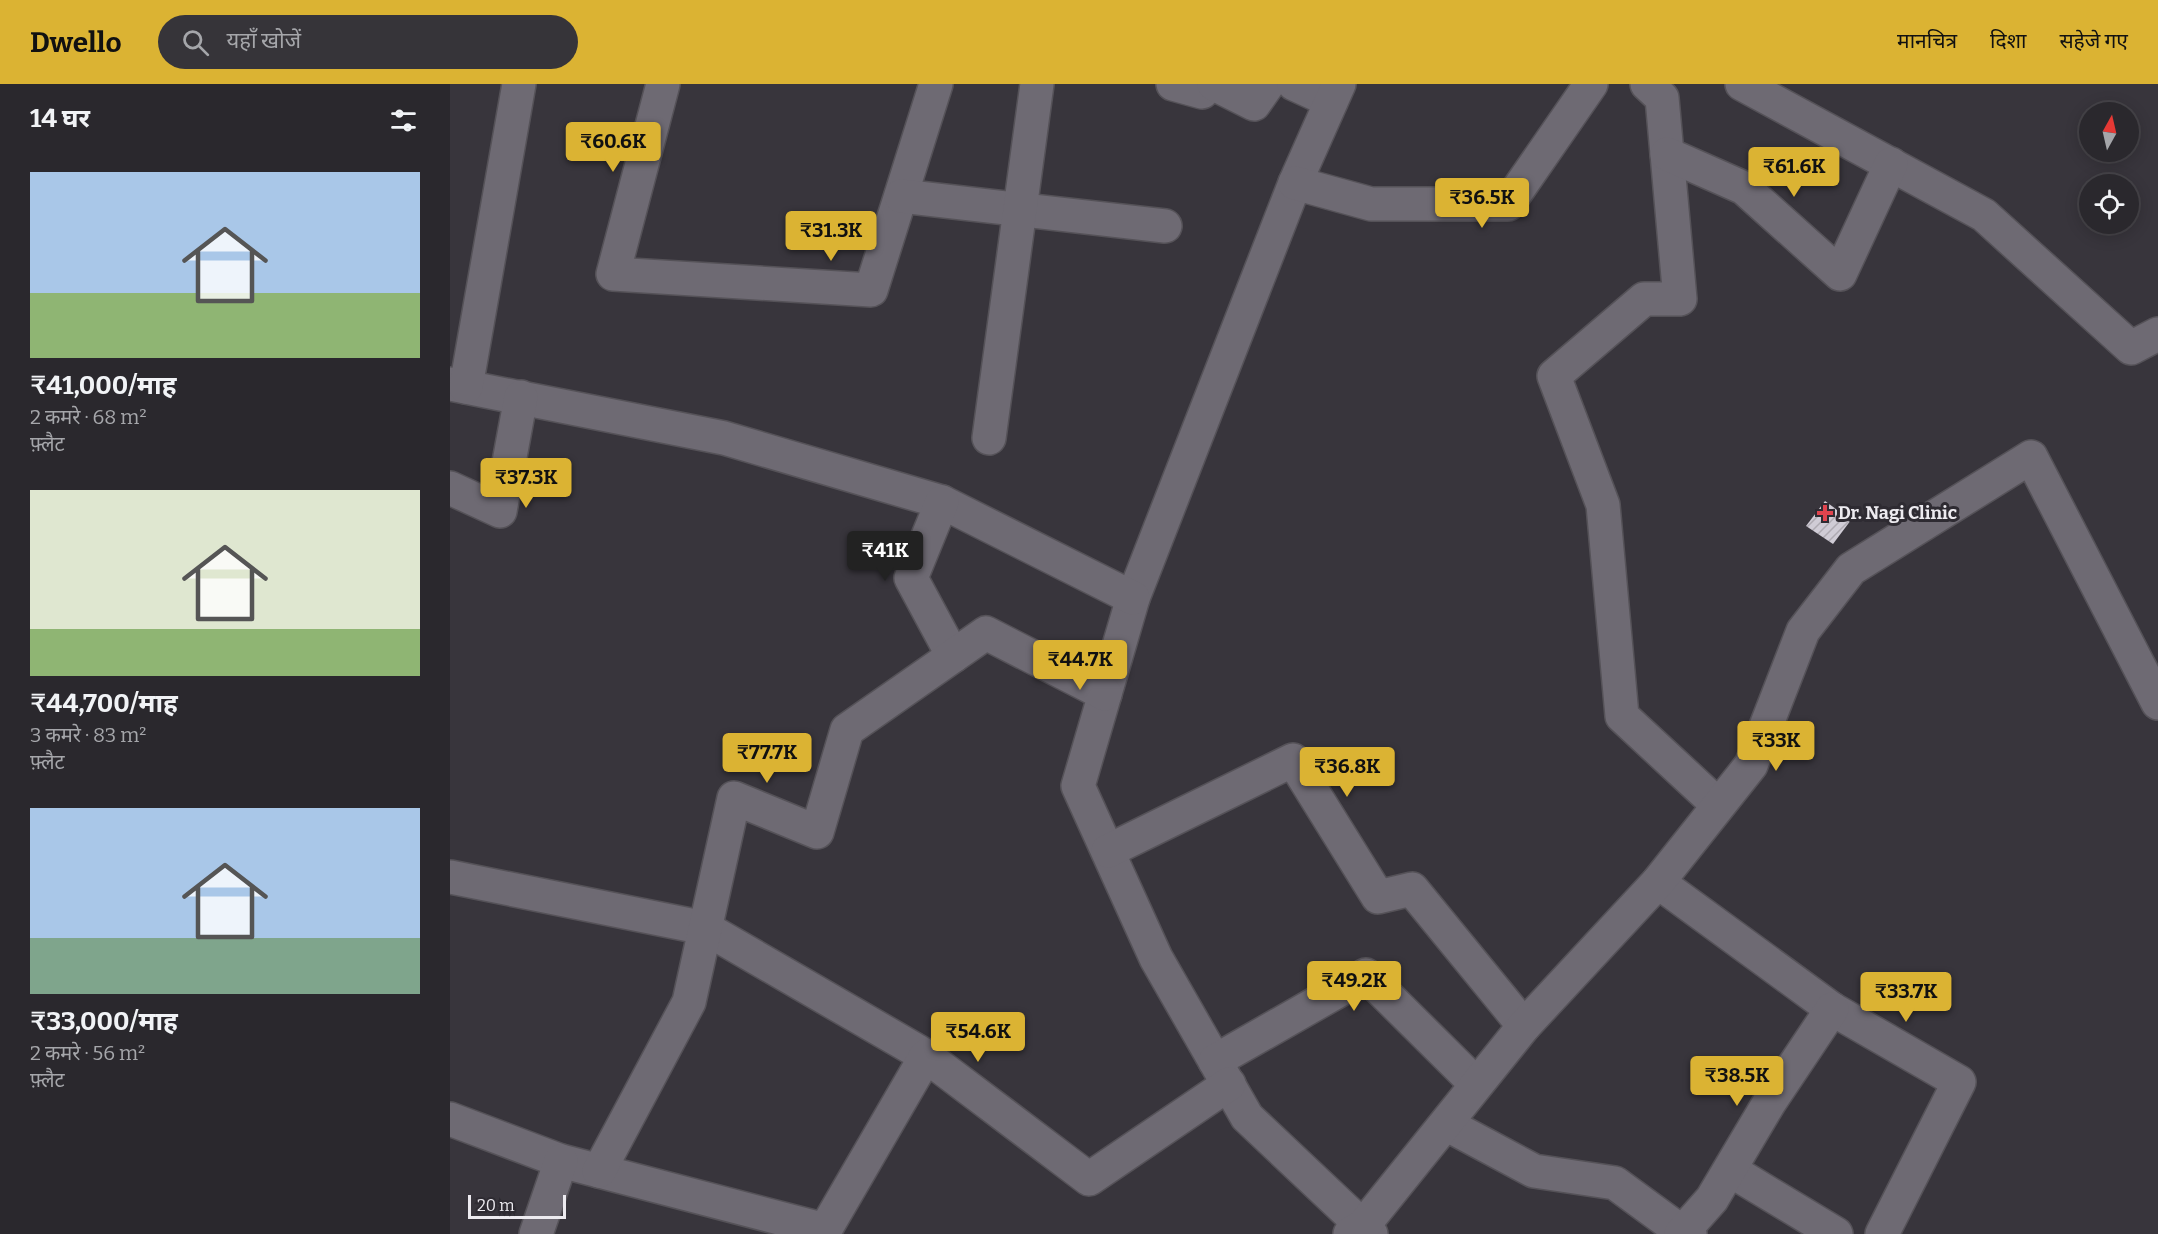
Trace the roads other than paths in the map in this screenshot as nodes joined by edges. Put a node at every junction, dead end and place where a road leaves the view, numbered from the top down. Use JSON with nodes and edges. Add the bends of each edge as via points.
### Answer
{"nodes":[{"id":1,"x":519,"y":84,"type":"edge"},
{"id":2,"x":663,"y":84,"type":"edge"},
{"id":3,"x":936,"y":84,"type":"edge"},
{"id":4,"x":1037,"y":84,"type":"edge"},
{"id":5,"x":1173,"y":84,"type":"edge"},
{"id":6,"x":1207,"y":84,"type":"edge"},
{"id":7,"x":1214,"y":84,"type":"edge"},
{"id":8,"x":1268,"y":84,"type":"edge"},
{"id":9,"x":1294,"y":84,"type":"edge"},
{"id":10,"x":1591,"y":84,"type":"edge"},
{"id":11,"x":1647,"y":84,"type":"edge"},
{"id":12,"x":1742,"y":84,"type":"edge"},
{"id":13,"x":1335,"y":92,"type":"edge"},
{"id":14,"x":1666,"y":154,"type":"junction"},
{"id":15,"x":1891,"y":164,"type":"junction"},
{"id":16,"x":1295,"y":183,"type":"junction"},
{"id":17,"x":901,"y":196,"type":"junction"},
{"id":18,"x":1020,"y":209,"type":"junction"},
{"id":19,"x":1165,"y":226,"type":"dead end"},
{"id":20,"x":2158,"y":334,"type":"edge"},
{"id":21,"x":458,"y":385,"type":"edge"},
{"id":22,"x":521,"y":397,"type":"junction"},
{"id":23,"x":988,"y":438,"type":"dead end"},
{"id":24,"x":450,"y":488,"type":"edge"},
{"id":25,"x":942,"y":502,"type":"junction"},
{"id":26,"x":1133,"y":598,"type":"junction"},
{"id":27,"x":953,"y":656,"type":"junction"},
{"id":28,"x":1105,"y":694,"type":"junction"},
{"id":29,"x":2158,"y":703,"type":"edge"},
{"id":30,"x":1718,"y":805,"type":"junction"},
{"id":31,"x":1107,"y":851,"type":"junction"},
{"id":32,"x":450,"y":877,"type":"edge"},
{"id":33,"x":1658,"y":882,"type":"junction"},
{"id":34,"x":705,"y":928,"type":"junction"},
{"id":35,"x":1832,"y":1009,"type":"junction"},
{"id":36,"x":1524,"y":1026,"type":"junction"},
{"id":37,"x":926,"y":1056,"type":"junction"},
{"id":38,"x":1222,"y":1073,"type":"junction"},
{"id":39,"x":1476,"y":1084,"type":"junction"},
{"id":40,"x":450,"y":1119,"type":"edge"},
{"id":41,"x":1446,"y":1124,"type":"junction"},
{"id":42,"x":561,"y":1161,"type":"junction"},
{"id":43,"x":1730,"y":1170,"type":"junction"},
{"id":44,"x":598,"y":1171,"type":"junction"},
{"id":45,"x":806,"y":1229,"type":"edge"},
{"id":46,"x":1361,"y":1231,"type":"edge"},
{"id":47,"x":536,"y":1234,"type":"edge"},
{"id":48,"x":1684,"y":1234,"type":"edge"},
{"id":49,"x":1836,"y":1234,"type":"edge"},
{"id":50,"x":1882,"y":1234,"type":"edge"}],
"edges":[{"from":1,"to":21,"type":"street"},
{"from":2,"to":17,"type":"street","via":[[613,274],[871,291]]},
{"from":3,"to":17,"type":"street"},
{"from":4,"to":18,"type":"street"},
{"from":5,"to":6,"type":"street","via":[[1202,92]]},
{"from":7,"to":8,"type":"street","via":[[1254,104]]},
{"from":9,"to":13,"type":"street"},
{"from":10,"to":16,"type":"street","via":[[1508,204],[1371,204]]},
{"from":11,"to":14,"type":"street","via":[[1662,98]]},
{"from":12,"to":15,"type":"street"},
{"from":13,"to":16,"type":"street"},
{"from":14,"to":15,"type":"street","via":[[1744,188],[1840,274]]},
{"from":14,"to":30,"type":"street","via":[[1680,299],[1644,299],[1554,376],[1602,505],[1622,716]]},
{"from":15,"to":20,"type":"street","via":[[1984,215],[2131,348]]},
{"from":16,"to":26,"type":"street"},
{"from":17,"to":18,"type":"street"},
{"from":18,"to":19,"type":"street"},
{"from":18,"to":23,"type":"street"},
{"from":21,"to":22,"type":"street"},
{"from":22,"to":24,"type":"street","via":[[500,511]]},
{"from":22,"to":25,"type":"street","via":[[724,438]]},
{"from":25,"to":26,"type":"street"},
{"from":25,"to":27,"type":"street","via":[[910,578]]},
{"from":26,"to":28,"type":"street"},
{"from":27,"to":28,"type":"street","via":[[986,633]]},
{"from":27,"to":34,"type":"street","via":[[847,730],[817,832],[735,798]]},
{"from":28,"to":31,"type":"street","via":[[1078,786]]},
{"from":29,"to":30,"type":"street","via":[[2031,457],[1851,569],[1803,631],[1751,765]]},
{"from":30,"to":33,"type":"street"},
{"from":31,"to":36,"type":"street","via":[[1293,760],[1377,897],[1412,889]]},
{"from":31,"to":38,"type":"street","via":[[1156,958]]},
{"from":32,"to":34,"type":"street"},
{"from":33,"to":35,"type":"street"},
{"from":33,"to":36,"type":"street"},
{"from":34,"to":37,"type":"street"},
{"from":34,"to":44,"type":"street","via":[[689,1002]]},
{"from":35,"to":43,"type":"street"},
{"from":35,"to":50,"type":"street","via":[[1959,1083]]},
{"from":36,"to":39,"type":"street"},
{"from":37,"to":38,"type":"street","via":[[1089,1179]]},
{"from":37,"to":45,"type":"street","via":[[825,1230]]},
{"from":38,"to":39,"type":"street","via":[[1366,975]]},
{"from":38,"to":46,"type":"street","via":[[1247,1117]]},
{"from":39,"to":41,"type":"street"},
{"from":40,"to":42,"type":"street"},
{"from":41,"to":46,"type":"street"},
{"from":41,"to":48,"type":"street","via":[[1534,1171],[1616,1183]]},
{"from":42,"to":44,"type":"street"},
{"from":42,"to":47,"type":"street"},
{"from":43,"to":48,"type":"street"},
{"from":43,"to":49,"type":"street"},
{"from":44,"to":45,"type":"street"}]}
